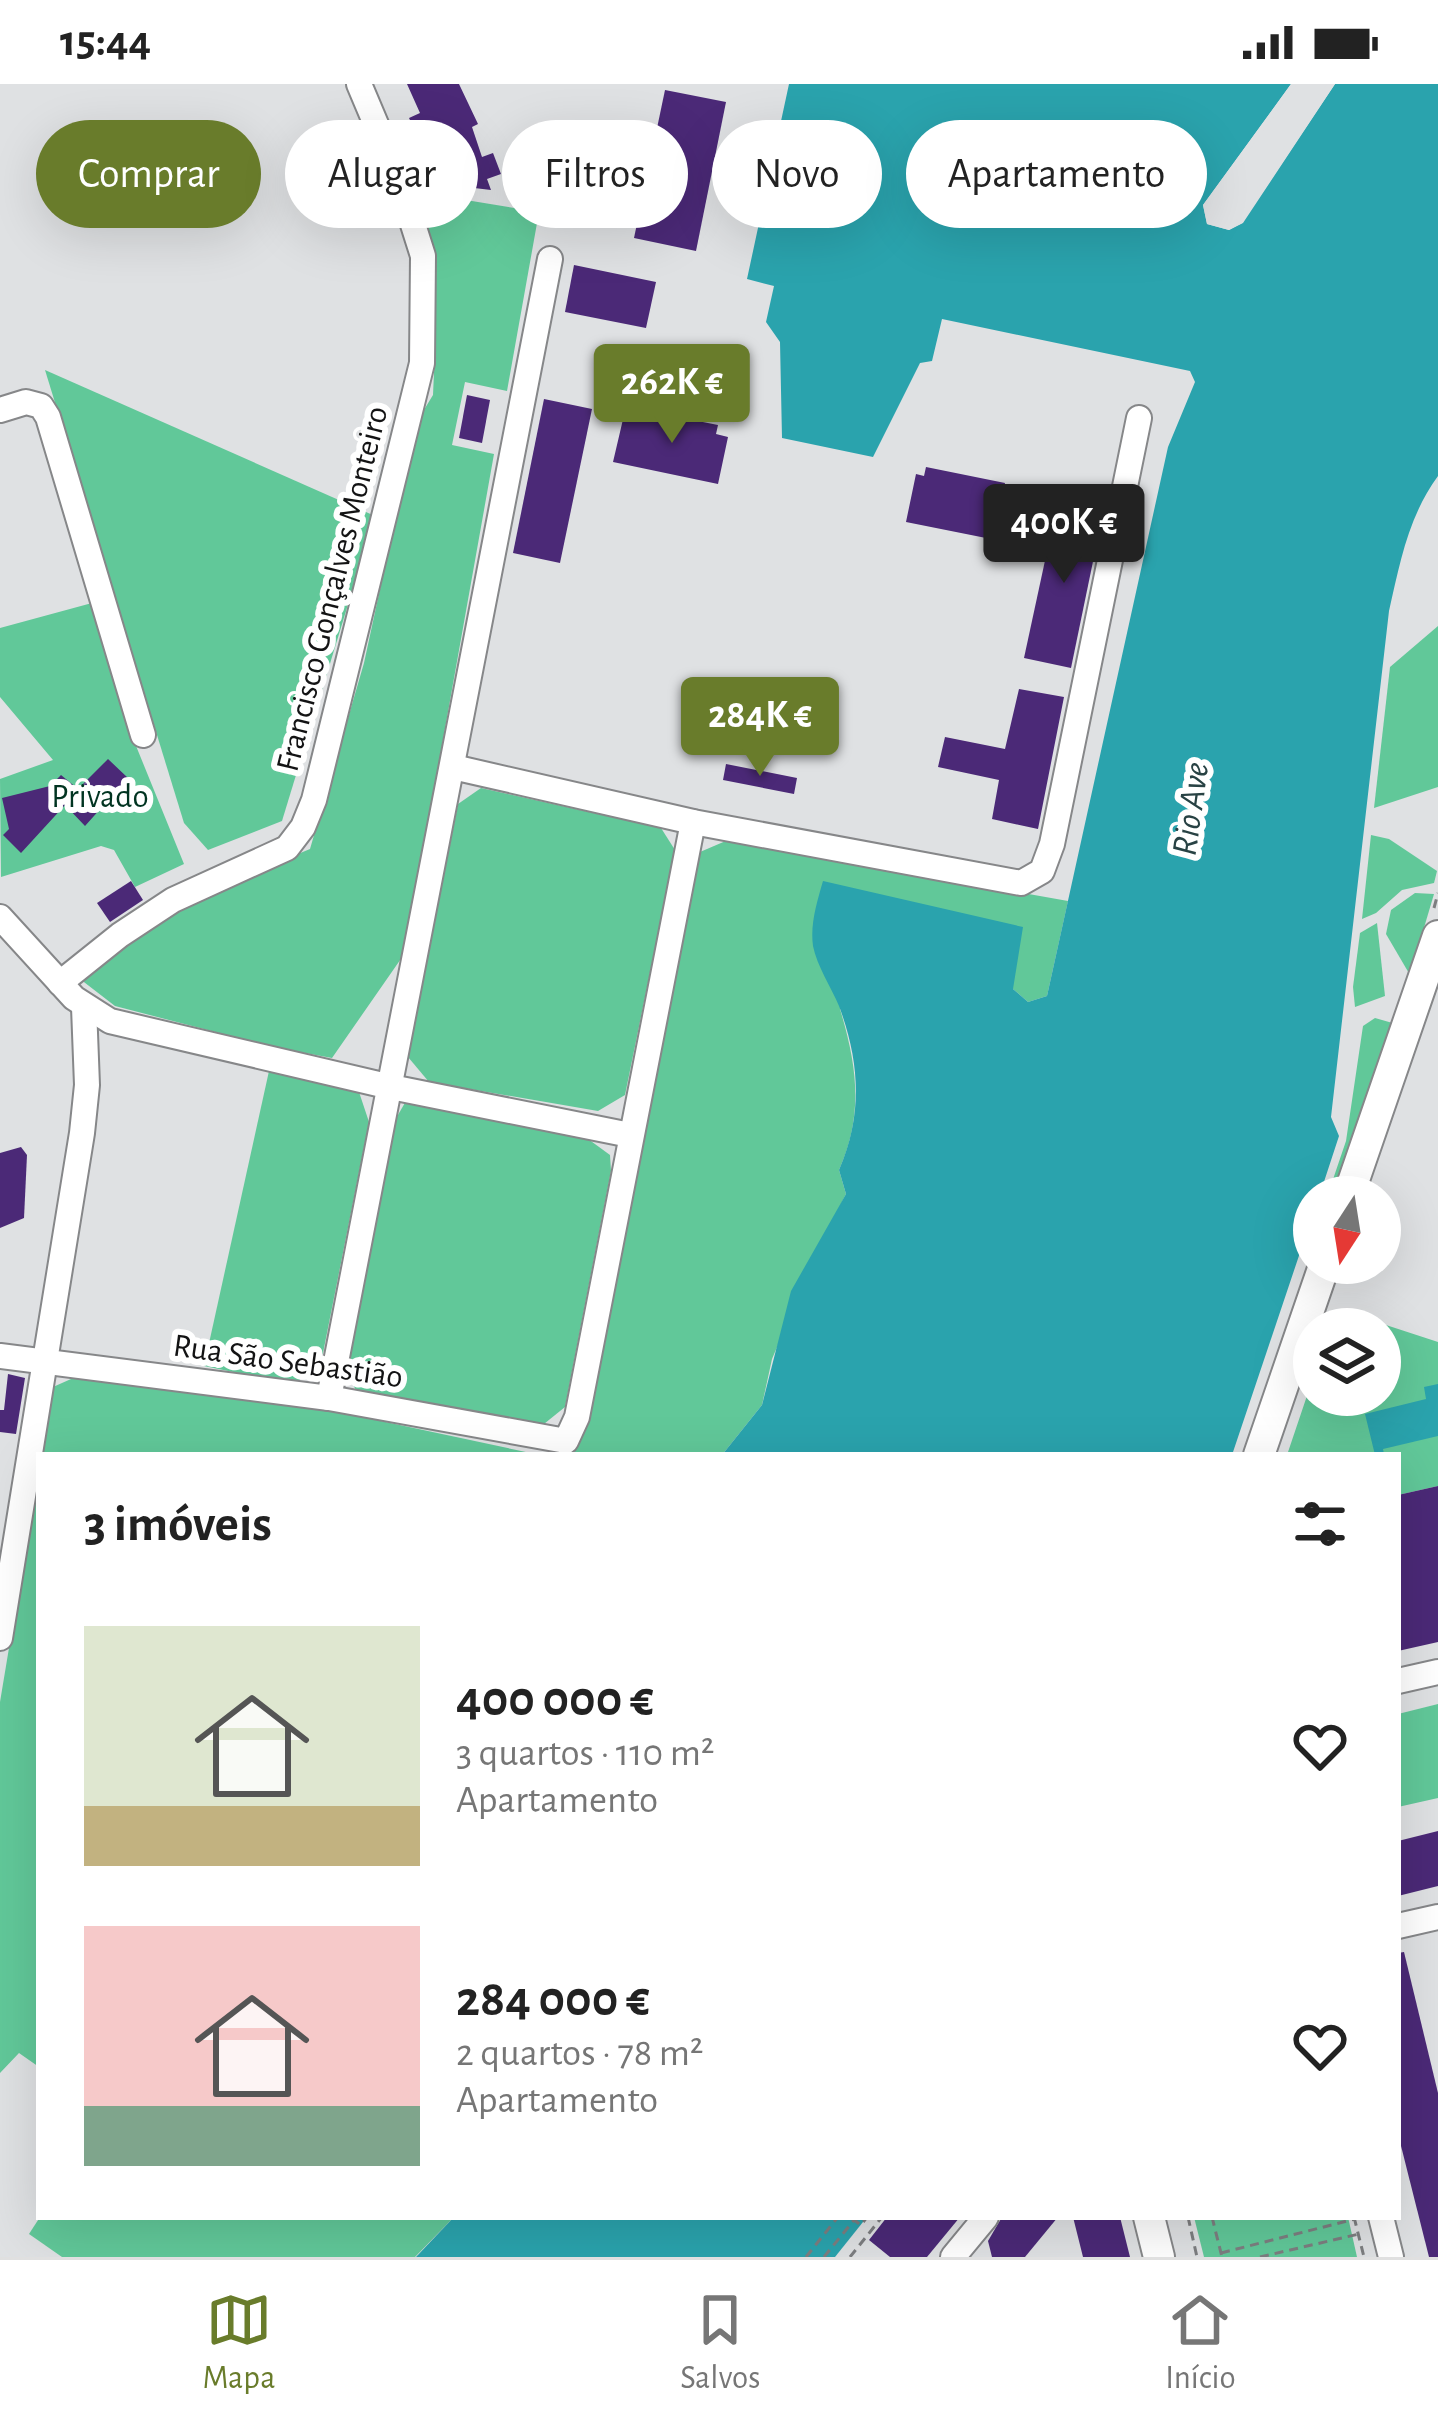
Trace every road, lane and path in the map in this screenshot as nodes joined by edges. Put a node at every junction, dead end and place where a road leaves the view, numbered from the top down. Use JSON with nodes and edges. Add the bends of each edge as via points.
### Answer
{"nodes":[{"id":1,"x":359,"y":84,"type":"edge"},
{"id":2,"x":550,"y":259,"type":"dead end"},
{"id":3,"x":0,"y":410,"type":"edge"},
{"id":4,"x":1138,"y":418,"type":"dead end"},
{"id":5,"x":143,"y":734,"type":"dead end"},
{"id":6,"x":453,"y":767,"type":"junction"},
{"id":7,"x":693,"y":822,"type":"junction"},
{"id":8,"x":0,"y":917,"type":"edge"},
{"id":9,"x":1438,"y":936,"type":"edge"},
{"id":10,"x":59,"y":983,"type":"junction"},
{"id":11,"x":83,"y":1006,"type":"junction"},
{"id":12,"x":391,"y":1087,"type":"junction"},
{"id":13,"x":630,"y":1135,"type":"junction"},
{"id":14,"x":1355,"y":1176,"type":"edge"},
{"id":15,"x":1318,"y":1284,"type":"edge"},
{"id":16,"x":0,"y":1356,"type":"edge"},
{"id":17,"x":46,"y":1364,"type":"junction"},
{"id":18,"x":329,"y":1398,"type":"junction"},
{"id":19,"x":1260,"y":1452,"type":"edge"},
{"id":20,"x":0,"y":1638,"type":"edge"},
{"id":21,"x":1438,"y":1672,"type":"edge"},
{"id":22,"x":1401,"y":1680,"type":"edge"},
{"id":23,"x":1438,"y":1917,"type":"edge"},
{"id":24,"x":1401,"y":1925,"type":"edge"},
{"id":25,"x":836,"y":2220,"type":"edge"},
{"id":26,"x":854,"y":2220,"type":"edge"},
{"id":27,"x":880,"y":2220,"type":"edge"},
{"id":28,"x":984,"y":2220,"type":"edge"},
{"id":29,"x":1150,"y":2220,"type":"edge"},
{"id":30,"x":1189,"y":2220,"type":"edge"},
{"id":31,"x":1213,"y":2220,"type":"edge"},
{"id":32,"x":1347,"y":2220,"type":"edge"},
{"id":33,"x":1356,"y":2220,"type":"edge"},
{"id":34,"x":1382,"y":2220,"type":"edge"},
{"id":35,"x":1359,"y":2234,"type":"junction"},
{"id":36,"x":1271,"y":2240,"type":"junction"},
{"id":37,"x":1272,"y":2254,"type":"edge"},
{"id":38,"x":1221,"y":2255,"type":"edge"},
{"id":39,"x":806,"y":2257,"type":"edge"},
{"id":40,"x":824,"y":2257,"type":"edge"},
{"id":41,"x":850,"y":2257,"type":"edge"},
{"id":42,"x":953,"y":2257,"type":"edge"},
{"id":43,"x":1159,"y":2257,"type":"edge"},
{"id":44,"x":1197,"y":2257,"type":"edge"},
{"id":45,"x":1260,"y":2257,"type":"edge"},
{"id":46,"x":1364,"y":2257,"type":"edge"},
{"id":47,"x":1391,"y":2257,"type":"edge"}],
"edges":[{"from":1,"to":10,"type":"street","name":"Francisco Gonçalves Monteiro","via":[[423,256],[422,363],[314,800],[287,848],[173,900]]},
{"from":2,"to":6,"type":"street"},
{"from":3,"to":5,"type":"street","via":[[26,402],[48,417]]},
{"from":4,"to":7,"type":"street","via":[[1042,871],[1021,883]]},
{"from":6,"to":7,"type":"street"},
{"from":6,"to":12,"type":"street"},
{"from":7,"to":13,"type":"street"},
{"from":8,"to":10,"type":"street"},
{"from":9,"to":14,"type":"main road"},
{"from":10,"to":11,"type":"street"},
{"from":11,"to":12,"type":"street","via":[[110,1021]]},
{"from":11,"to":17,"type":"street","via":[[87,1085]]},
{"from":12,"to":13,"type":"street"},
{"from":12,"to":18,"type":"street"},
{"from":13,"to":18,"type":"street","name":"Rua São Sebastião","via":[[578,1417],[566,1441]]},
{"from":15,"to":19,"type":"main road"},
{"from":16,"to":17,"type":"street","name":"Rua São Sebastião"},
{"from":17,"to":18,"type":"street","name":"Rua São Sebastião"},
{"from":17,"to":20,"type":"street"},
{"from":21,"to":22,"type":"street"},
{"from":23,"to":24,"type":"street"},
{"from":25,"to":39,"type":"path"},
{"from":26,"to":40,"type":"path"},
{"from":27,"to":41,"type":"path"},
{"from":28,"to":42,"type":"street"},
{"from":29,"to":43,"type":"main road"},
{"from":30,"to":44,"type":"path"},
{"from":31,"to":38,"type":"path"},
{"from":32,"to":36,"type":"path"},
{"from":33,"to":35,"type":"path"},
{"from":34,"to":47,"type":"street"},
{"from":35,"to":37,"type":"path"},
{"from":35,"to":46,"type":"path"},
{"from":36,"to":37,"type":"path"},
{"from":36,"to":38,"type":"path"},
{"from":37,"to":45,"type":"path"}]}
